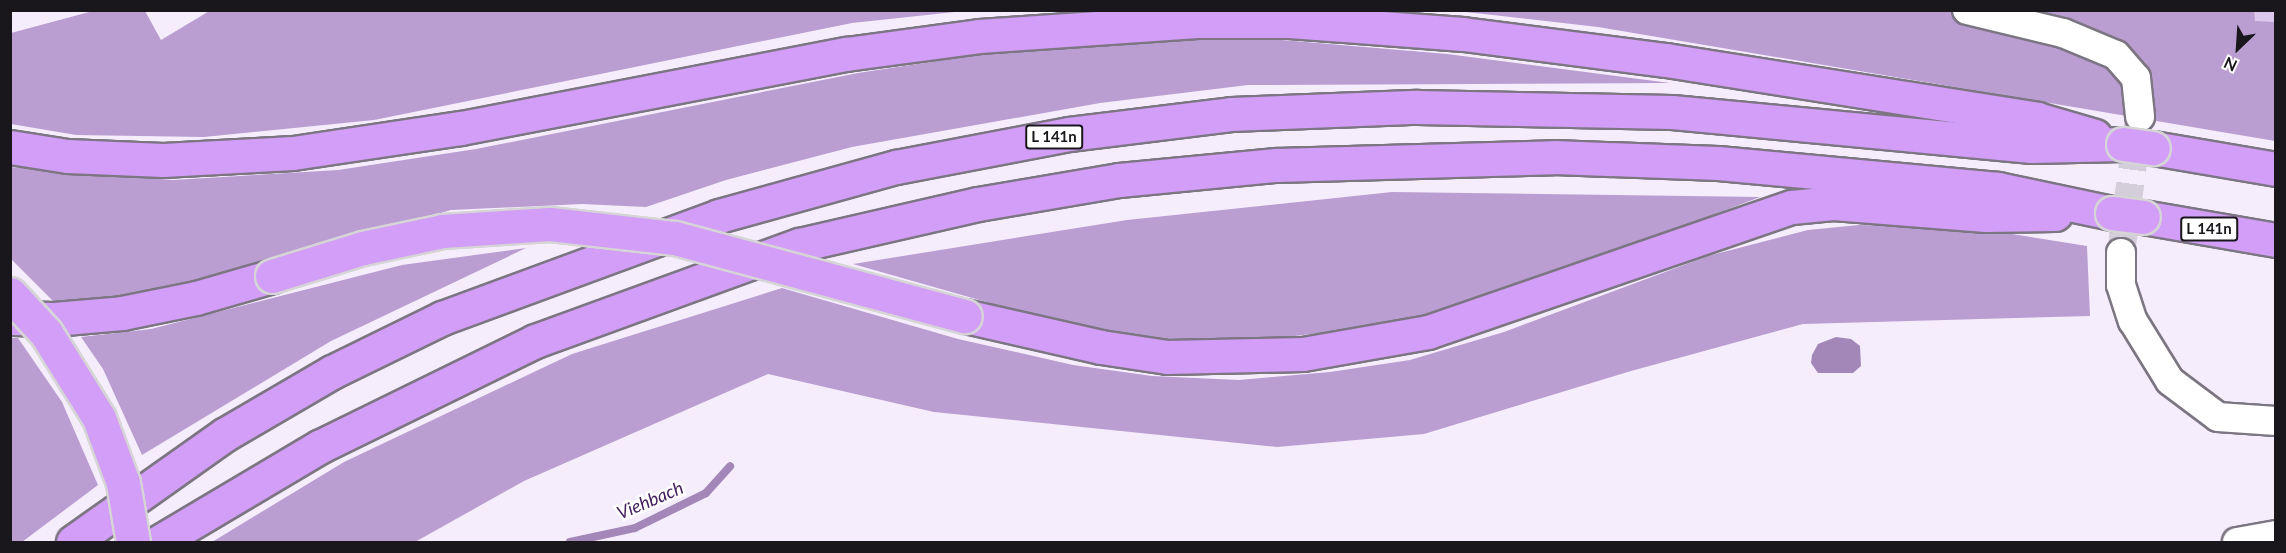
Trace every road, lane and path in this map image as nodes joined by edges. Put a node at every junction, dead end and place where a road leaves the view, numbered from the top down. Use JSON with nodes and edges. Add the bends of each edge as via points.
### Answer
{"nodes":[{"id":1,"x":1967,"y":10,"type":"edge"},
{"id":2,"x":2139,"y":136,"type":"junction"},
{"id":3,"x":10,"y":147,"type":"edge"},
{"id":4,"x":2276,"y":169,"type":"edge"},
{"id":5,"x":2127,"y":215,"type":"junction"},
{"id":6,"x":2276,"y":240,"type":"edge"},
{"id":7,"x":2121,"y":253,"type":"tunnel mouth"},
{"id":8,"x":10,"y":294,"type":"edge"},
{"id":9,"x":10,"y":318,"type":"edge"},
{"id":10,"x":2276,"y":421,"type":"edge"},
{"id":11,"x":2276,"y":535,"type":"edge"},
{"id":12,"x":73,"y":543,"type":"edge"},
{"id":13,"x":133,"y":543,"type":"edge"},
{"id":14,"x":159,"y":543,"type":"edge"},
{"id":15,"x":2237,"y":543,"type":"edge"}],
"edges":[{"from":1,"to":2,"type":"street","via":[[2063,33],[2116,55],[2136,78],[2140,96]]},
{"from":2,"to":3,"type":"highway","via":[[1666,60],[1463,34],[1289,21],[1200,21],[980,36],[846,54],[461,128],[293,153],[163,160],[67,156]]},
{"from":2,"to":4,"type":"highway","number":"L 141n"},
{"from":2,"to":12,"type":"highway","number":"L 141n","via":[[2031,147],[1672,112],[1417,107],[1231,114],[1070,134],[896,167],[719,216],[442,318],[332,372],[224,435]]},
{"from":5,"to":6,"type":"highway","number":"L 141n"},
{"from":5,"to":9,"type":"highway","bridge":true,"via":[[1986,216],[1833,203],[1792,207],[1428,332],[1303,354],[1167,357],[1101,347],[965,316],[675,238],[550,224],[442,231],[363,248],[196,298],[122,313]]},
{"from":5,"to":14,"type":"highway","number":"L 141n","via":[[1998,189],[1718,163],[1554,157],[1276,165],[1119,180],[978,204],[799,244],[535,341],[321,446]]},
{"from":7,"to":10,"type":"street","via":[[2121,285],[2133,321],[2170,381],[2218,417]]},
{"from":8,"to":13,"type":"highway","bridge":true,"via":[[46,333],[99,418],[123,483]]},
{"from":11,"to":15,"type":"street"}]}
